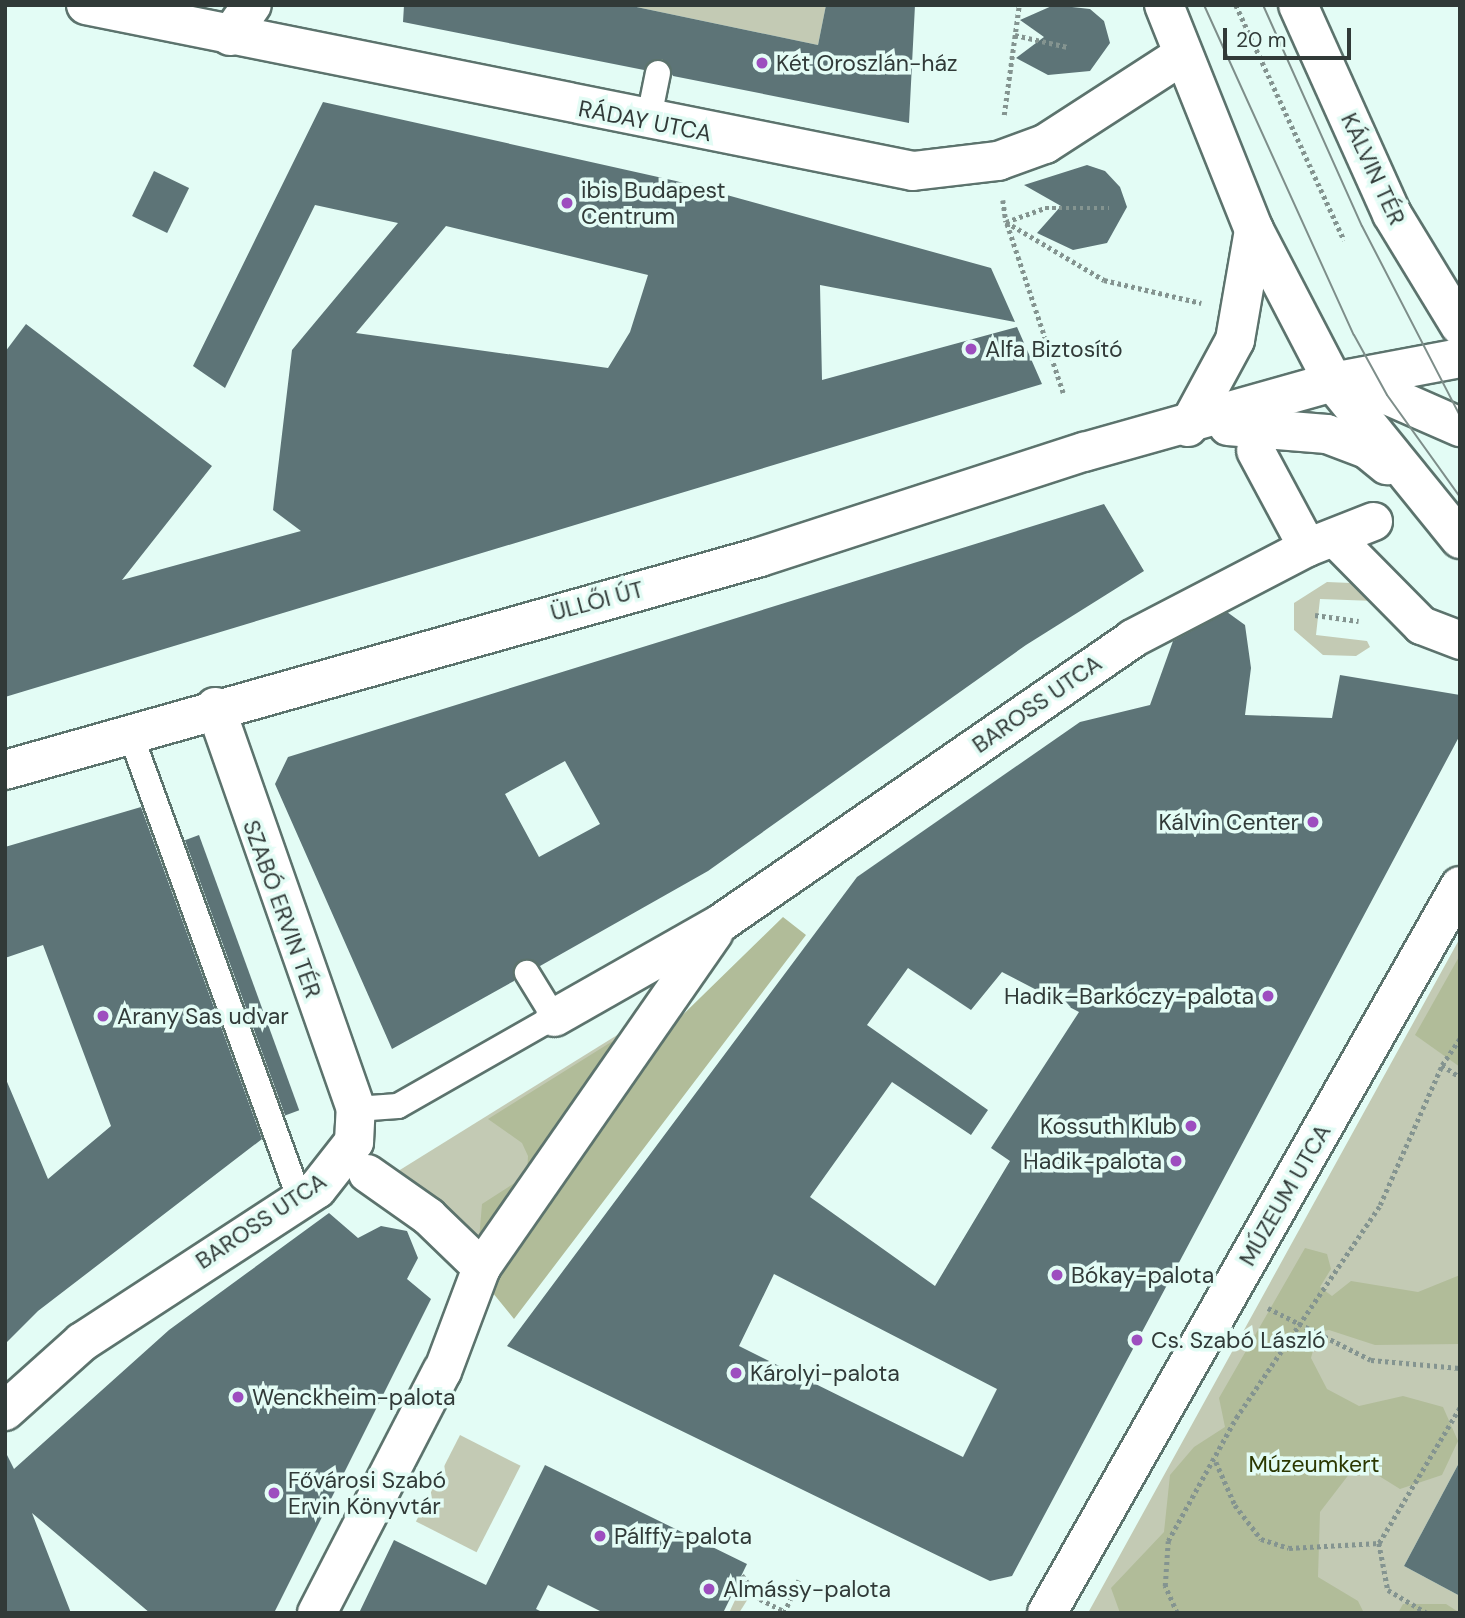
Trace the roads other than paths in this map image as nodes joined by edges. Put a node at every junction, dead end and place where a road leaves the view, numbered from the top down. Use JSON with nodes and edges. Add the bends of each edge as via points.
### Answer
{"nodes":[{"id":1,"x":86,"y":5,"type":"edge"},
{"id":2,"x":1164,"y":5,"type":"edge"},
{"id":3,"x":1298,"y":5,"type":"edge"},
{"id":4,"x":241,"y":20,"type":"edge"},
{"id":5,"x":1181,"y":56,"type":"junction"},
{"id":6,"x":658,"y":73,"type":"dead end"},
{"id":7,"x":648,"y":122,"type":"junction"},
{"id":8,"x":1254,"y":230,"type":"junction"},
{"id":9,"x":1460,"y":326,"type":"edge"},
{"id":10,"x":1460,"y":358,"type":"edge"},
{"id":11,"x":1333,"y":382,"type":"junction"},
{"id":12,"x":1188,"y":427,"type":"junction"},
{"id":13,"x":1456,"y":428,"type":"edge"},
{"id":14,"x":1255,"y":450,"type":"dead end"},
{"id":15,"x":1412,"y":485,"type":"junction"},
{"id":16,"x":1373,"y":521,"type":"dead end"},
{"id":17,"x":1460,"y":539,"type":"edge"},
{"id":18,"x":1321,"y":542,"type":"junction"},
{"id":19,"x":1460,"y":640,"type":"edge"},
{"id":20,"x":215,"y":707,"type":"junction"},
{"id":21,"x":130,"y":733,"type":"junction"},
{"id":22,"x":5,"y":770,"type":"edge"},
{"id":23,"x":1460,"y":886,"type":"edge"},
{"id":24,"x":721,"y":922,"type":"junction"},
{"id":25,"x":527,"y":973,"type":"dead end"},
{"id":26,"x":554,"y":1017,"type":"junction"},
{"id":27,"x":356,"y":1109,"type":"junction"},
{"id":28,"x":367,"y":1173,"type":"dead end"},
{"id":29,"x":300,"y":1199,"type":"junction"},
{"id":30,"x":481,"y":1267,"type":"junction"},
{"id":31,"x":442,"y":1371,"type":"joint"},
{"id":32,"x":5,"y":1411,"type":"edge"},
{"id":33,"x":317,"y":1613,"type":"edge"},
{"id":34,"x":1047,"y":1613,"type":"edge"}],
"edges":[{"from":1,"to":4,"type":"street","name":"RÁDAY UTCA"},
{"from":2,"to":5,"type":"street"},
{"from":3,"to":9,"type":"street","name":"KÁLVIN TÉR","via":[[1392,214]]},
{"from":4,"to":7,"type":"street","name":"RÁDAY UTCA"},
{"from":5,"to":7,"type":"street","name":"RÁDAY UTCA","via":[[1103,112],[998,161],[913,171]]},
{"from":5,"to":8,"type":"street"},
{"from":6,"to":7,"type":"lane"},
{"from":8,"to":11,"type":"street"},
{"from":8,"to":12,"type":"street","via":[[1235,340]]},
{"from":10,"to":11,"type":"street"},
{"from":11,"to":12,"type":"street"},
{"from":11,"to":13,"type":"street","via":[[1387,395]]},
{"from":11,"to":15,"type":"street"},
{"from":12,"to":15,"type":"street","via":[[1276,426],[1327,434],[1367,449]]},
{"from":12,"to":20,"type":"street","name":"ÜLLŐI ÚT","via":[[1072,456],[760,557]]},
{"from":14,"to":18,"type":"street"},
{"from":15,"to":17,"type":"street"},
{"from":16,"to":18,"type":"street","name":"BAROSS UTCA"},
{"from":18,"to":19,"type":"street","via":[[1421,625]]},
{"from":18,"to":24,"type":"street","name":"BAROSS UTCA","via":[[1132,638]]},
{"from":20,"to":21,"type":"street","name":"ÜLLŐI ÚT"},
{"from":20,"to":27,"type":"street","name":"SZABÓ ERVIN TÉR"},
{"from":21,"to":22,"type":"street","name":"ÜLLŐI ÚT"},
{"from":21,"to":29,"type":"lane"},
{"from":23,"to":34,"type":"street","name":"MÚZEUM UTCA"},
{"from":24,"to":26,"type":"street","name":"BAROSS UTCA"},
{"from":24,"to":30,"type":"street","name":"BAROSS UTCA"},
{"from":25,"to":26,"type":"lane"},
{"from":26,"to":27,"type":"lane","name":"BAROSS UTCA","via":[[398,1105]]},
{"from":27,"to":29,"type":"street","name":"BAROSS UTCA","via":[[354,1142],[343,1162]]},
{"from":28,"to":30,"type":"street","via":[[428,1216]]},
{"from":29,"to":32,"type":"street","name":"BAROSS UTCA","via":[[82,1342]]},
{"from":30,"to":31,"type":"street","name":"BAROSS UTCA"},
{"from":31,"to":33,"type":"street"}]}
